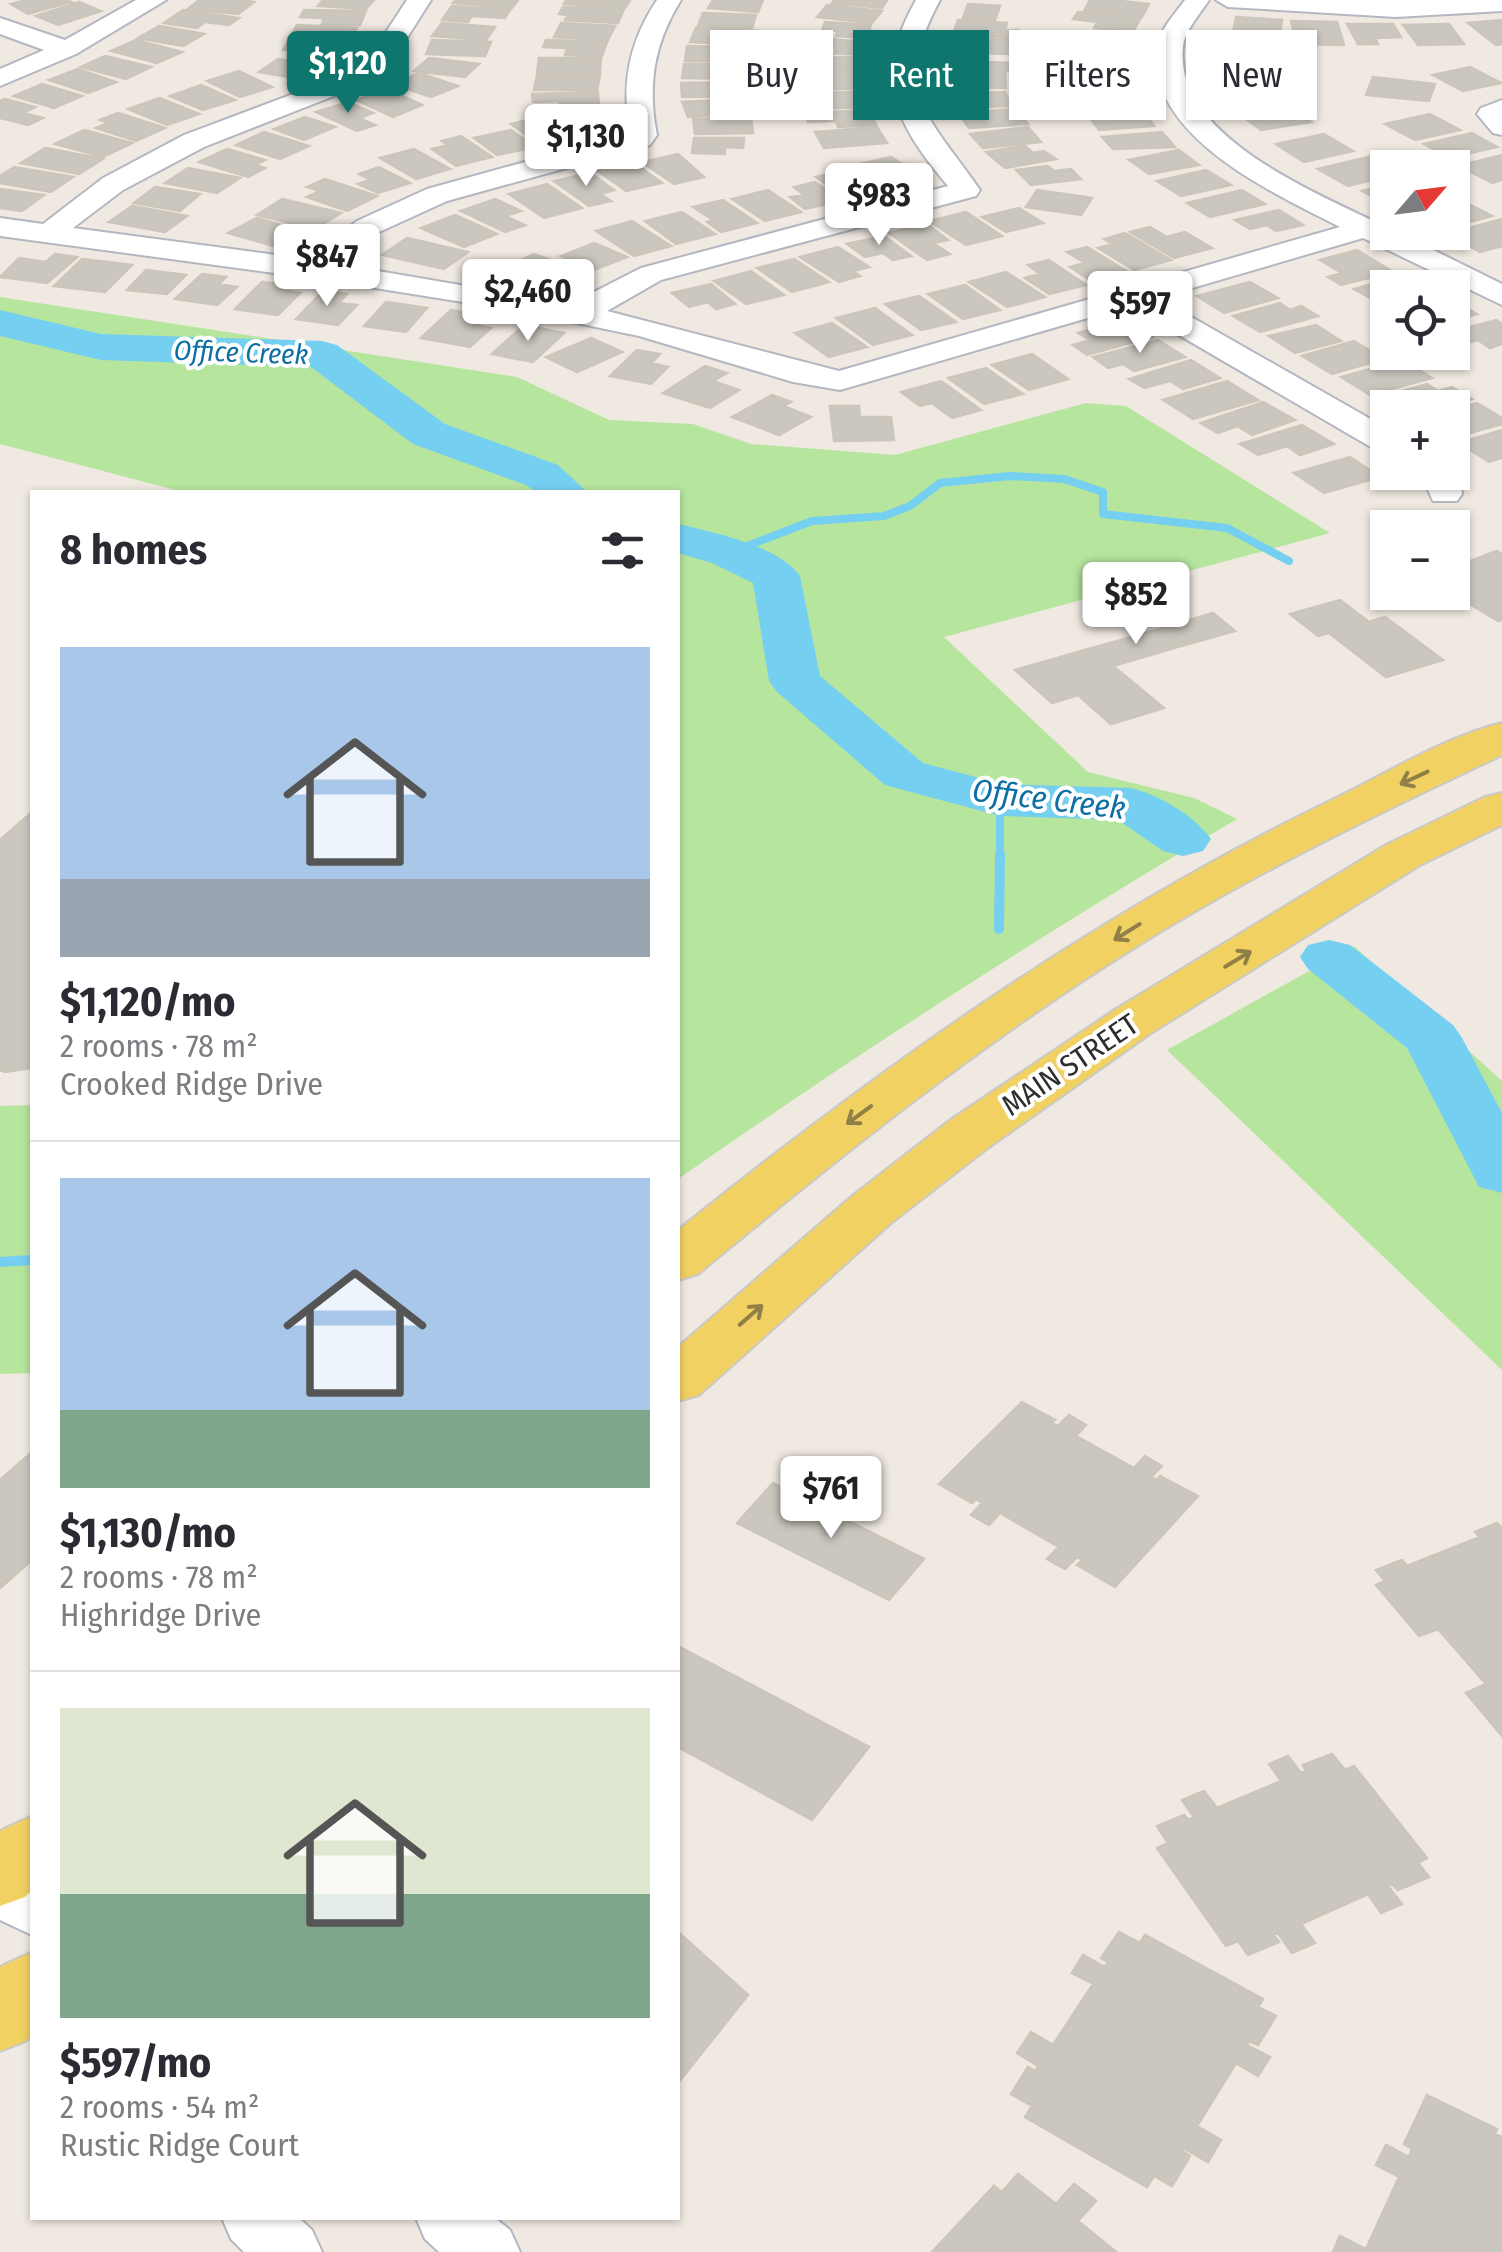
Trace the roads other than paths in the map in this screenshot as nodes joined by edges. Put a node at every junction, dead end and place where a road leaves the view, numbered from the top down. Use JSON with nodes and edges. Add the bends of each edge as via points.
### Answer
{"nodes":[{"id":1,"x":154,"y":0,"type":"edge"},
{"id":2,"x":419,"y":0,"type":"edge"},
{"id":3,"x":669,"y":0,"type":"edge"},
{"id":4,"x":928,"y":0,"type":"edge"},
{"id":5,"x":1198,"y":0,"type":"edge"},
{"id":6,"x":1228,"y":0,"type":"edge"},
{"id":7,"x":1464,"y":3,"type":"edge"},
{"id":8,"x":1502,"y":4,"type":"edge"},
{"id":9,"x":0,"y":26,"type":"edge"},
{"id":10,"x":67,"y":50,"type":"junction"},
{"id":11,"x":0,"y":78,"type":"edge"},
{"id":12,"x":0,"y":227,"type":"edge"},
{"id":13,"x":1363,"y":228,"type":"junction"},
{"id":14,"x":48,"y":234,"type":"junction"},
{"id":15,"x":312,"y":269,"type":"junction"},
{"id":16,"x":1134,"y":296,"type":"junction"},
{"id":17,"x":1502,"y":296,"type":"edge"},
{"id":18,"x":584,"y":315,"type":"junction"},
{"id":19,"x":1370,"y":433,"type":"edge"},
{"id":20,"x":1502,"y":737,"type":"edge"},
{"id":21,"x":1502,"y":807,"type":"edge"},
{"id":22,"x":680,"y":1258,"type":"edge"},
{"id":23,"x":680,"y":1378,"type":"edge"},
{"id":24,"x":30,"y":1847,"type":"edge"},
{"id":25,"x":0,"y":1876,"type":"edge"},
{"id":26,"x":0,"y":1888,"type":"edge"},
{"id":27,"x":30,"y":1909,"type":"edge"},
{"id":28,"x":30,"y":1986,"type":"edge"},
{"id":29,"x":0,"y":2018,"type":"edge"},
{"id":30,"x":30,"y":2040,"type":"edge"},
{"id":31,"x":256,"y":2220,"type":"edge"},
{"id":32,"x":450,"y":2220,"type":"edge"},
{"id":33,"x":289,"y":2252,"type":"edge"},
{"id":34,"x":487,"y":2252,"type":"edge"}],
"edges":[{"from":1,"to":10,"type":"street"},
{"from":2,"to":14,"type":"street","via":[[379,64],[363,76],[194,141],[113,184]]},
{"from":3,"to":15,"type":"street","via":[[640,58],[640,139],[437,195],[367,227]]},
{"from":4,"to":18,"type":"street","via":[[904,46],[902,82],[923,136],[966,190],[651,274]]},
{"from":5,"to":13,"type":"street","via":[[1170,46],[1170,75],[1184,104],[1264,176]]},
{"from":6,"to":7,"type":"street","via":[[1348,9]]},
{"from":7,"to":8,"type":"street"},
{"from":9,"to":10,"type":"street"},
{"from":10,"to":11,"type":"street"},
{"from":12,"to":14,"type":"street"},
{"from":13,"to":16,"type":"street"},
{"from":13,"to":17,"type":"street"},
{"from":14,"to":15,"type":"street"},
{"from":15,"to":18,"type":"street"},
{"from":16,"to":18,"type":"street","via":[[840,381]]},
{"from":16,"to":19,"type":"street"},
{"from":20,"to":22,"type":"main road","one_way":true,"via":[[1184,896],[1040,986],[824,1139]]},
{"from":23,"to":21,"type":"main road","name":"MAIN STREET","one_way":true,"via":[[871,1210],[986,1122],[1132,1022],[1403,855]]},
{"from":24,"to":25,"type":"main road"},
{"from":26,"to":27,"type":"street"},
{"from":28,"to":29,"type":"main road"},
{"from":29,"to":30,"type":"street"},
{"from":31,"to":33,"type":"street"},
{"from":32,"to":34,"type":"street"}]}
